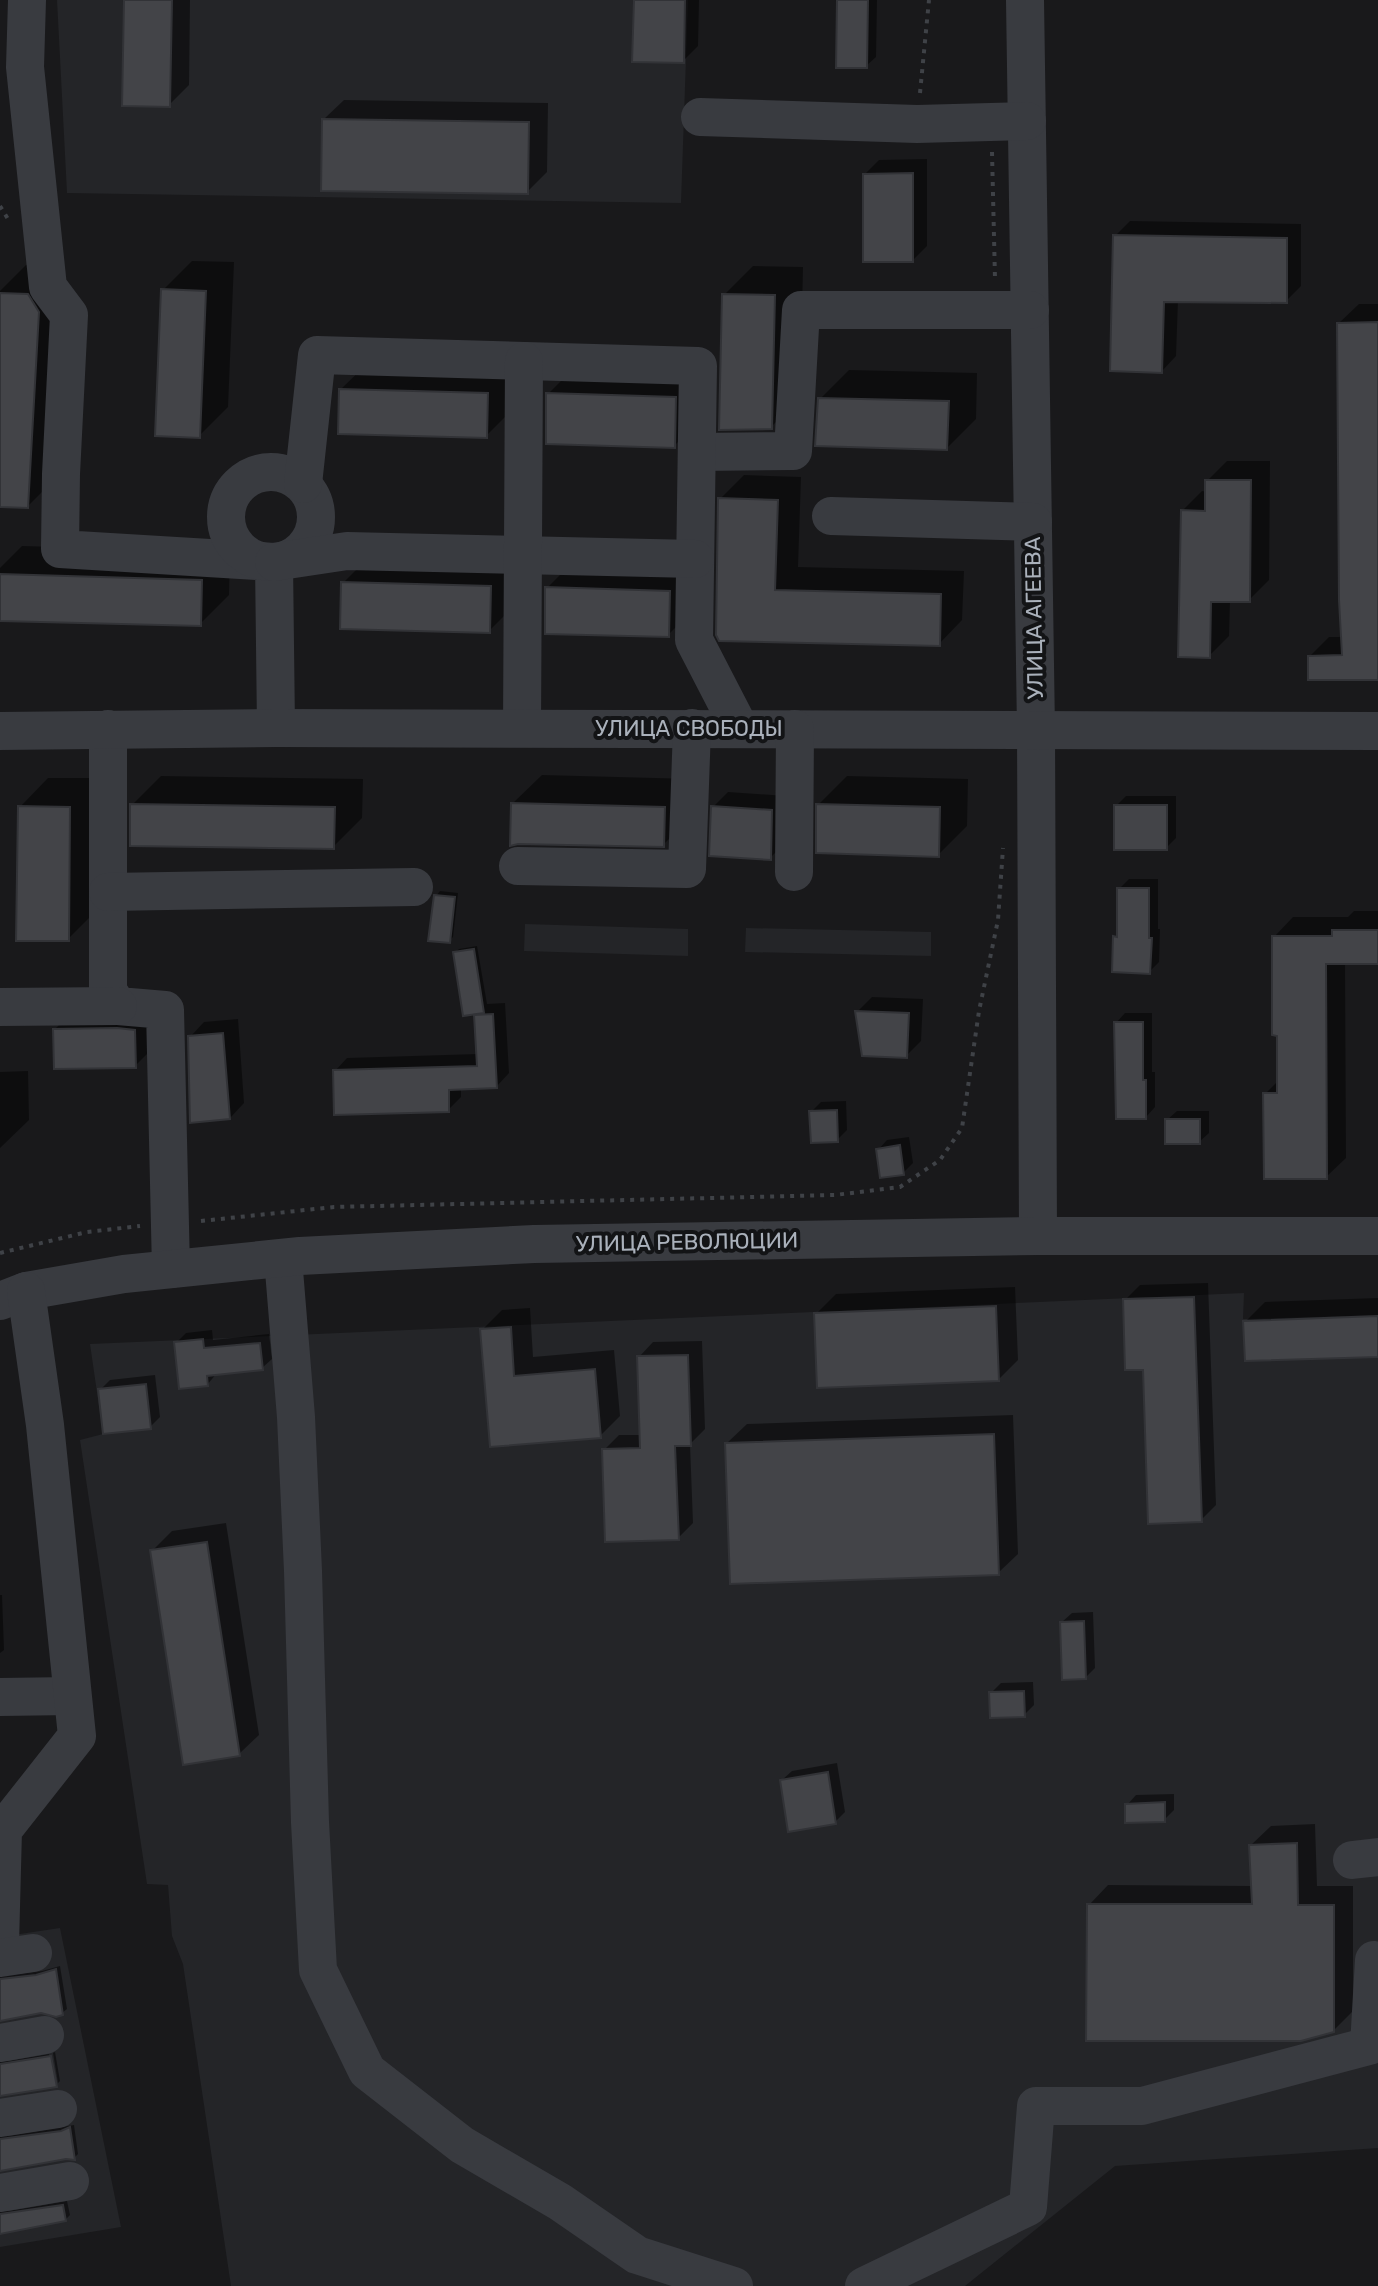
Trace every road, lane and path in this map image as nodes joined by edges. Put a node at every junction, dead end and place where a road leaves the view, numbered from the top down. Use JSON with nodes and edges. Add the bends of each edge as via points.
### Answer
{"nodes":[{"id":1,"x":27,"y":0,"type":"edge"},
{"id":2,"x":929,"y":0,"type":"edge"},
{"id":3,"x":1025,"y":0,"type":"edge"},
{"id":4,"x":25,"y":67,"type":"junction"},
{"id":5,"x":0,"y":96,"type":"edge"},
{"id":6,"x":700,"y":117,"type":"dead end"},
{"id":7,"x":1009,"y":121,"type":"junction"},
{"id":8,"x":917,"y":124,"type":"junction"},
{"id":9,"x":1013,"y":310,"type":"junction"},
{"id":10,"x":524,"y":361,"type":"junction"},
{"id":11,"x":697,"y":452,"type":"junction"},
{"id":12,"x":303,"y":484,"type":"junction"},
{"id":13,"x":831,"y":516,"type":"dead end"},
{"id":14,"x":1033,"y":522,"type":"junction"},
{"id":15,"x":523,"y":555,"type":"junction"},
{"id":16,"x":695,"y":559,"type":"junction"},
{"id":17,"x":274,"y":562,"type":"junction"},
{"id":18,"x":276,"y":728,"type":"junction"},
{"id":19,"x":522,"y":728,"type":"junction"},
{"id":20,"x":692,"y":728,"type":"junction"},
{"id":21,"x":108,"y":729,"type":"junction"},
{"id":22,"x":740,"y":729,"type":"junction"},
{"id":23,"x":795,"y":729,"type":"junction"},
{"id":24,"x":1036,"y":730,"type":"junction"},
{"id":25,"x":0,"y":731,"type":"edge"},
{"id":26,"x":1378,"y":731,"type":"edge"},
{"id":27,"x":1003,"y":841,"type":"dead end"},
{"id":28,"x":518,"y":866,"type":"dead end"},
{"id":29,"x":794,"y":872,"type":"dead end"},
{"id":30,"x":414,"y":887,"type":"dead end"},
{"id":31,"x":108,"y":892,"type":"junction"},
{"id":32,"x":118,"y":1006,"type":"junction"},
{"id":33,"x":0,"y":1007,"type":"edge"},
{"id":34,"x":171,"y":1223,"type":"junction"},
{"id":35,"x":1038,"y":1236,"type":"junction"},
{"id":36,"x":1378,"y":1236,"type":"edge"},
{"id":37,"x":0,"y":1253,"type":"edge"},
{"id":38,"x":283,"y":1258,"type":"junction"},
{"id":39,"x":171,"y":1269,"type":"junction"},
{"id":40,"x":13,"y":1296,"type":"edge"},
{"id":41,"x":72,"y":1696,"type":"junction"},
{"id":42,"x":0,"y":1697,"type":"edge"},
{"id":43,"x":2,"y":1882,"type":"edge"},
{"id":44,"x":11,"y":1952,"type":"edge"},
{"id":45,"x":1374,"y":1960,"type":"dead end"},
{"id":46,"x":45,"y":2035,"type":"dead end"},
{"id":47,"x":0,"y":2043,"type":"edge"},
{"id":48,"x":58,"y":2109,"type":"dead end"},
{"id":49,"x":0,"y":2118,"type":"edge"},
{"id":50,"x":70,"y":2181,"type":"dead end"},
{"id":51,"x":0,"y":2193,"type":"edge"},
{"id":52,"x":734,"y":2286,"type":"edge"},
{"id":53,"x":864,"y":2286,"type":"edge"}],
"edges":[{"from":1,"to":4,"type":"street"},
{"from":2,"to":8,"type":"path"},
{"from":3,"to":7,"type":"street","name":"УЛИЦА АГЕЕВА"},
{"from":4,"to":5,"type":"street"},
{"from":4,"to":17,"type":"street","via":[[48,287],[69,315],[60,549]]},
{"from":6,"to":8,"type":"street"},
{"from":7,"to":8,"type":"street"},
{"from":7,"to":9,"type":"street","name":"УЛИЦА АГЕЕВА"},
{"from":7,"to":9,"type":"path"},
{"from":9,"to":11,"type":"street","via":[[801,310],[793,451]]},
{"from":9,"to":14,"type":"street","name":"УЛИЦА АГЕЕВА"},
{"from":10,"to":11,"type":"street","via":[[698,366]]},
{"from":10,"to":12,"type":"street","via":[[317,355]]},
{"from":10,"to":15,"type":"street"},
{"from":11,"to":16,"type":"street"},
{"from":12,"to":17,"type":"street","via":[[316,510],[310,539],[289,558]]},
{"from":12,"to":17,"type":"street","via":[[291,476],[262,472],[236,488],[229,501],[228,530],[235,544],[246,554]]},
{"from":13,"to":14,"type":"street"},
{"from":14,"to":24,"type":"street","name":"УЛИЦА АГЕЕВА"},
{"from":15,"to":16,"type":"street"},
{"from":15,"to":17,"type":"street","via":[[347,551]]},
{"from":15,"to":19,"type":"street"},
{"from":16,"to":22,"type":"street","via":[[694,640]]},
{"from":17,"to":18,"type":"street"},
{"from":18,"to":19,"type":"street","name":"УЛИЦА СВОБОДЫ"},
{"from":18,"to":21,"type":"street","name":"УЛИЦА СВОБОДЫ"},
{"from":19,"to":20,"type":"street","name":"УЛИЦА СВОБОДЫ"},
{"from":20,"to":22,"type":"street","name":"УЛИЦА СВОБОДЫ"},
{"from":20,"to":28,"type":"street","via":[[687,869]]},
{"from":21,"to":25,"type":"street","name":"УЛИЦА СВОБОДЫ"},
{"from":21,"to":31,"type":"street"},
{"from":22,"to":23,"type":"street","name":"УЛИЦА СВОБОДЫ"},
{"from":23,"to":24,"type":"street","name":"УЛИЦА СВОБОДЫ"},
{"from":23,"to":29,"type":"street"},
{"from":24,"to":26,"type":"street","name":"УЛИЦА СВОБОДЫ"},
{"from":24,"to":35,"type":"street","name":"УЛИЦА АГЕЕВА"},
{"from":27,"to":34,"type":"path","via":[[998,920],[962,1128],[940,1160],[900,1187],[835,1195],[334,1207]]},
{"from":30,"to":31,"type":"street"},
{"from":31,"to":32,"type":"street","via":[[108,991]]},
{"from":32,"to":33,"type":"street"},
{"from":32,"to":34,"type":"street","via":[[165,1010]]},
{"from":34,"to":37,"type":"path","via":[[87,1232]]},
{"from":34,"to":39,"type":"street"},
{"from":35,"to":36,"type":"street","name":"УЛИЦА РЕВОЛЮЦИИ"},
{"from":35,"to":38,"type":"street","name":"УЛИЦА РЕВОЛЮЦИИ","via":[[534,1244]]},
{"from":38,"to":39,"type":"street","name":"УЛИЦА РЕВОЛЮЦИИ"},
{"from":38,"to":52,"type":"street","via":[[296,1417],[318,1970],[367,2071],[462,2145],[637,2255]]},
{"from":39,"to":40,"type":"street","name":"УЛИЦА РЕВОЛЮЦИИ"},
{"from":40,"to":41,"type":"street","via":[[45,1425]]},
{"from":41,"to":42,"type":"street"},
{"from":41,"to":43,"type":"street","via":[[77,1736],[3,1830]]},
{"from":43,"to":44,"type":"street"},
{"from":45,"to":53,"type":"street","via":[[1369,2046],[1142,2106],[1036,2106],[1028,2207]]},
{"from":46,"to":47,"type":"street"},
{"from":48,"to":49,"type":"street"},
{"from":50,"to":51,"type":"street"}]}
